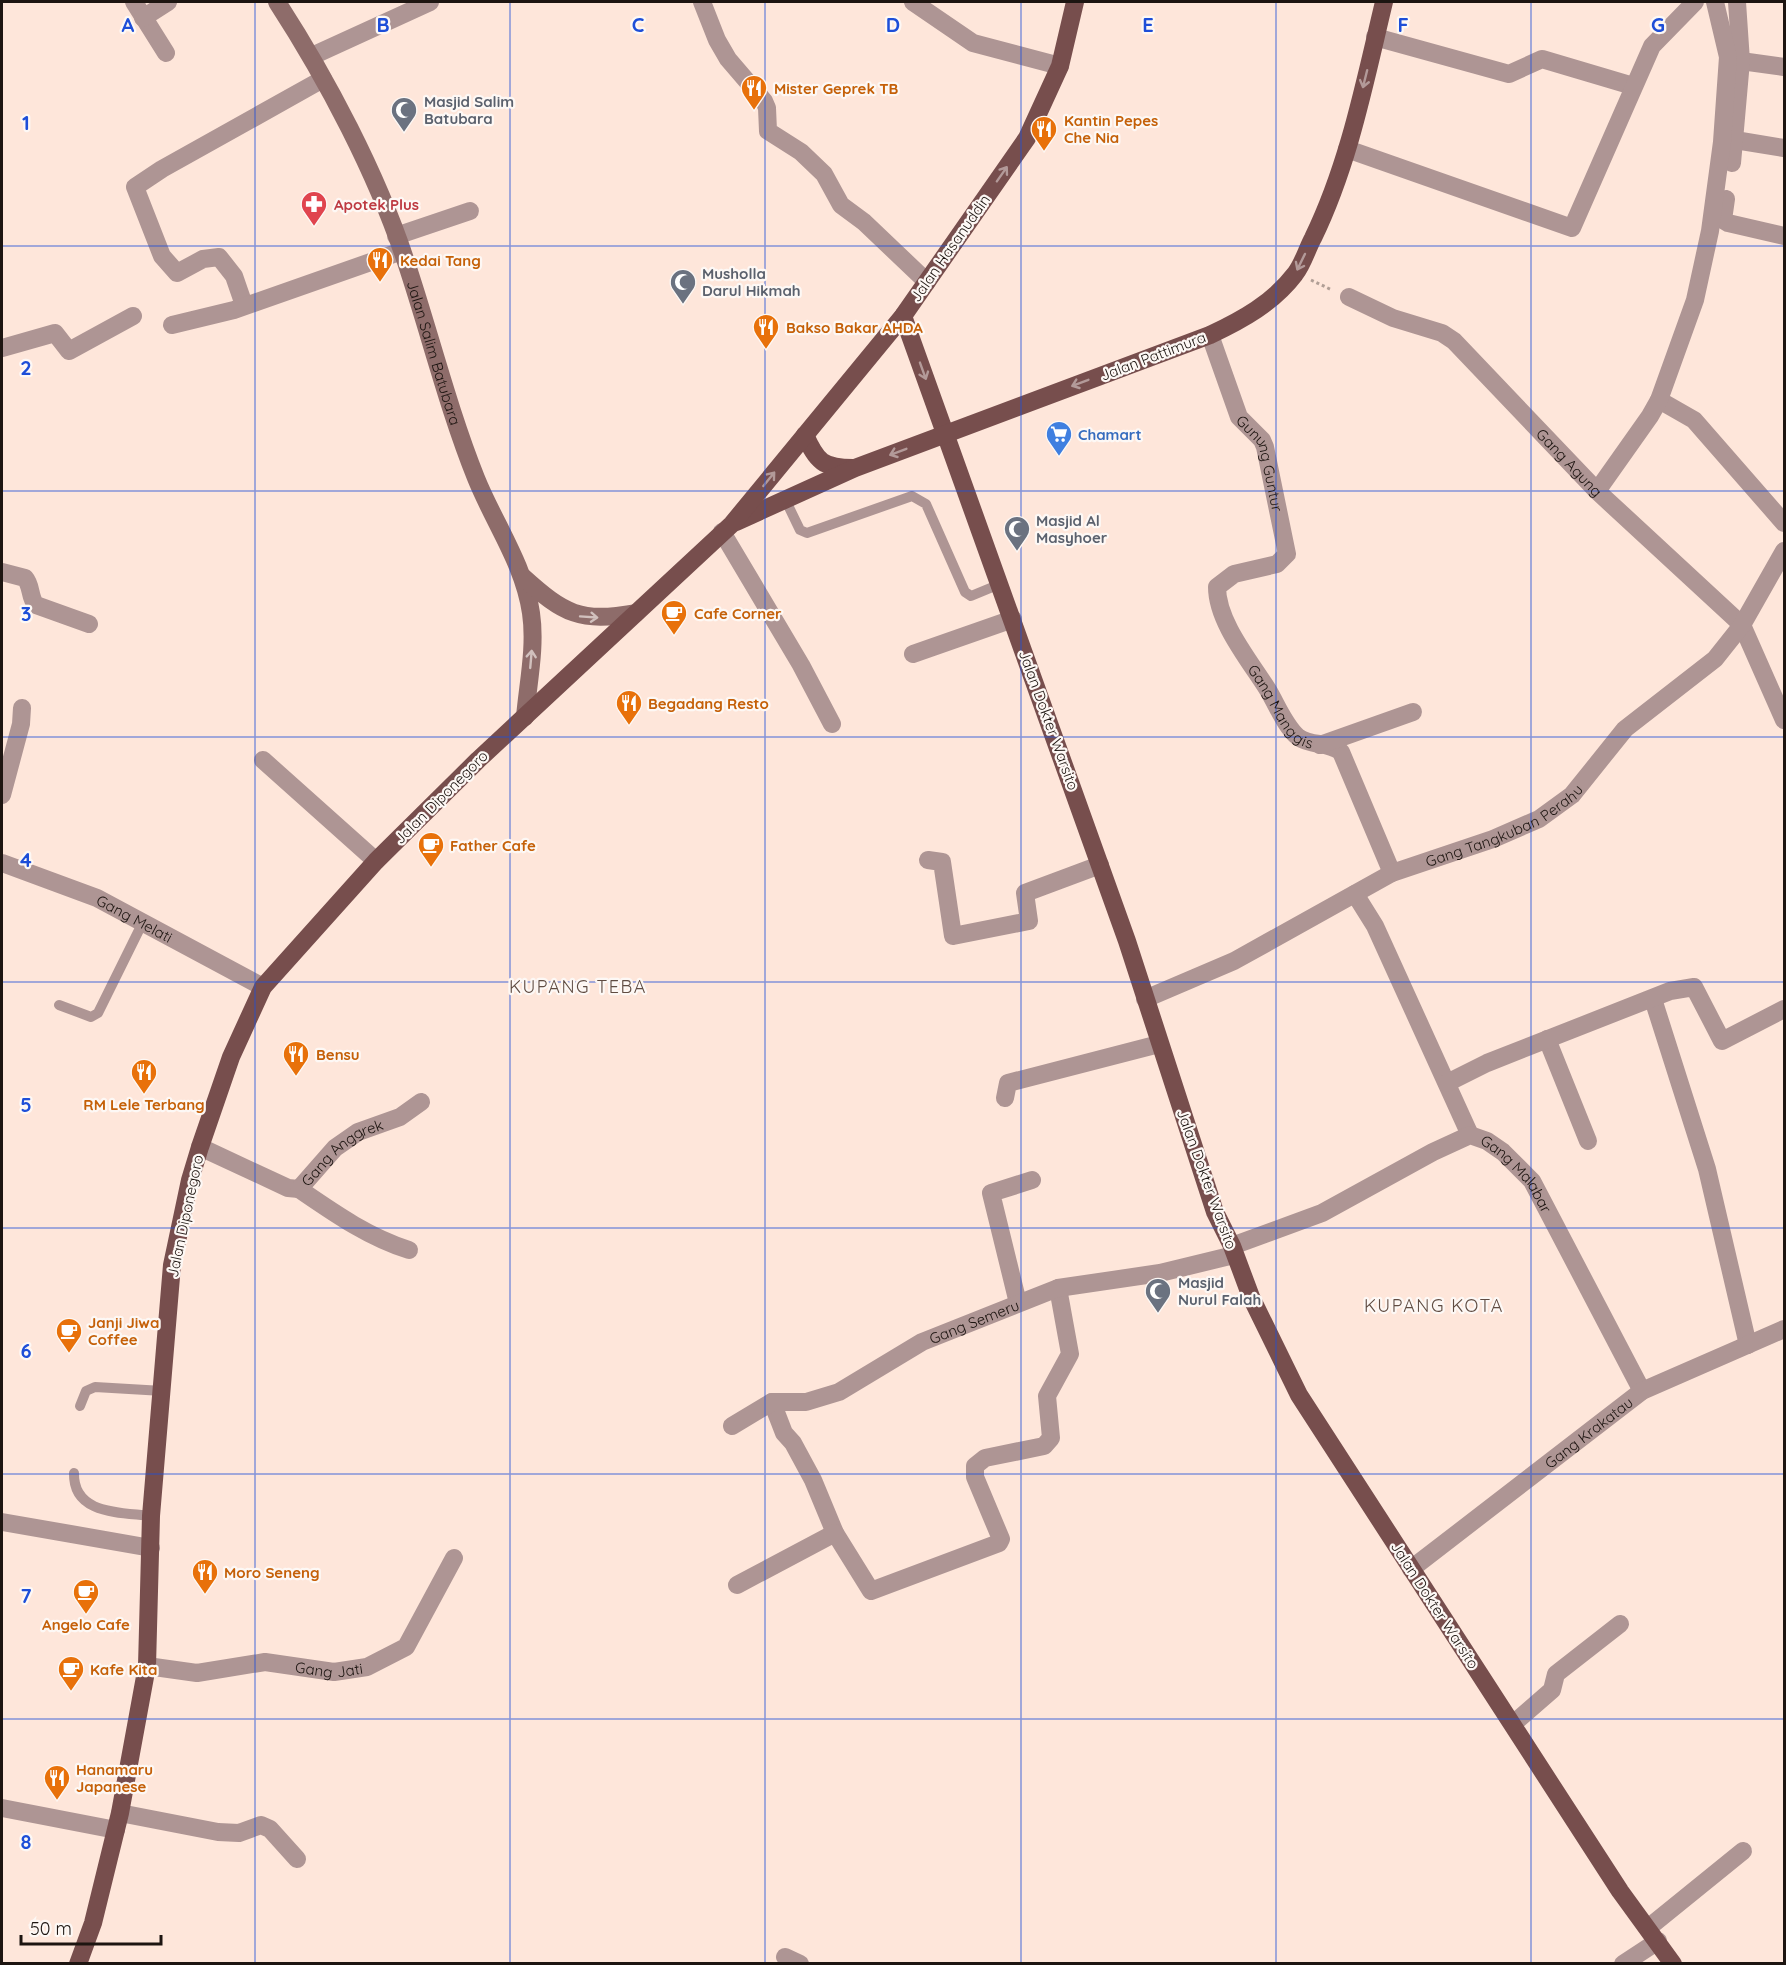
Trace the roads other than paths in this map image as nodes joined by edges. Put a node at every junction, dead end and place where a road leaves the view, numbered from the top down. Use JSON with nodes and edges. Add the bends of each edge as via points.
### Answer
{"nodes":[{"id":1,"x":134,"y":2,"type":"edge"},
{"id":2,"x":168,"y":2,"type":"edge"},
{"id":3,"x":277,"y":2,"type":"edge"},
{"id":4,"x":430,"y":2,"type":"edge"},
{"id":5,"x":702,"y":2,"type":"edge"},
{"id":6,"x":913,"y":2,"type":"edge"},
{"id":7,"x":1075,"y":2,"type":"edge"},
{"id":8,"x":1384,"y":2,"type":"edge"},
{"id":9,"x":1695,"y":2,"type":"edge"},
{"id":10,"x":1715,"y":2,"type":"edge"},
{"id":11,"x":1737,"y":2,"type":"edge"},
{"id":12,"x":143,"y":18,"type":"junction"},
{"id":13,"x":1375,"y":37,"type":"junction"},
{"id":14,"x":166,"y":53,"type":"dead end"},
{"id":15,"x":312,"y":56,"type":"junction"},
{"id":16,"x":1741,"y":61,"type":"junction"},
{"id":17,"x":1060,"y":66,"type":"junction"},
{"id":18,"x":1785,"y":67,"type":"edge"},
{"id":19,"x":323,"y":80,"type":"junction"},
{"id":20,"x":1633,"y":86,"type":"junction"},
{"id":21,"x":1735,"y":140,"type":"junction"},
{"id":22,"x":1785,"y":148,"type":"edge"},
{"id":23,"x":1347,"y":149,"type":"junction"},
{"id":24,"x":470,"y":211,"type":"dead end"},
{"id":25,"x":1710,"y":231,"type":"junction"},
{"id":26,"x":1785,"y":236,"type":"edge"},
{"id":27,"x":399,"y":244,"type":"junction"},
{"id":28,"x":1785,"y":248,"type":"edge"},
{"id":29,"x":927,"y":282,"type":"junction"},
{"id":30,"x":1349,"y":297,"type":"road end"},
{"id":31,"x":244,"y":305,"type":"junction"},
{"id":32,"x":133,"y":316,"type":"dead end"},
{"id":33,"x":903,"y":316,"type":"junction"},
{"id":34,"x":172,"y":325,"type":"dead end"},
{"id":35,"x":1210,"y":335,"type":"junction"},
{"id":36,"x":2,"y":348,"type":"edge"},
{"id":37,"x":1659,"y":400,"type":"junction"},
{"id":38,"x":946,"y":434,"type":"junction"},
{"id":39,"x":805,"y":435,"type":"junction"},
{"id":40,"x":855,"y":468,"type":"junction"},
{"id":41,"x":1597,"y":491,"type":"junction"},
{"id":42,"x":785,"y":499,"type":"junction"},
{"id":43,"x":1785,"y":523,"type":"edge"},
{"id":44,"x":727,"y":528,"type":"junction"},
{"id":45,"x":1785,"y":551,"type":"edge"},
{"id":46,"x":1283,"y":560,"type":"joint"},
{"id":47,"x":2,"y":572,"type":"edge"},
{"id":48,"x":523,"y":577,"type":"junction"},
{"id":49,"x":1000,"y":584,"type":"junction"},
{"id":50,"x":636,"y":613,"type":"junction"},
{"id":51,"x":1013,"y":619,"type":"junction"},
{"id":52,"x":89,"y":624,"type":"dead end"},
{"id":53,"x":1742,"y":626,"type":"junction"},
{"id":54,"x":913,"y":654,"type":"dead end"},
{"id":55,"x":22,"y":708,"type":"dead end"},
{"id":56,"x":1413,"y":712,"type":"dead end"},
{"id":57,"x":525,"y":717,"type":"junction"},
{"id":58,"x":1785,"y":720,"type":"edge"},
{"id":59,"x":832,"y":724,"type":"dead end"},
{"id":60,"x":1320,"y":745,"type":"junction"},
{"id":61,"x":263,"y":760,"type":"dead end"},
{"id":62,"x":2,"y":795,"type":"edge"},
{"id":63,"x":928,"y":860,"type":"dead end"},
{"id":64,"x":376,"y":861,"type":"junction"},
{"id":65,"x":2,"y":862,"type":"edge"},
{"id":66,"x":1100,"y":865,"type":"junction"},
{"id":67,"x":1392,"y":873,"type":"junction"},
{"id":68,"x":1354,"y":894,"type":"junction"},
{"id":69,"x":142,"y":924,"type":"junction"},
{"id":70,"x":263,"y":987,"type":"junction"},
{"id":71,"x":1145,"y":999,"type":"junction"},
{"id":72,"x":1653,"y":999,"type":"junction"},
{"id":73,"x":59,"y":1005,"type":"dead end"},
{"id":74,"x":1785,"y":1009,"type":"edge"},
{"id":75,"x":1547,"y":1039,"type":"junction"},
{"id":76,"x":1159,"y":1044,"type":"junction"},
{"id":77,"x":1447,"y":1083,"type":"junction"},
{"id":78,"x":1005,"y":1098,"type":"dead end"},
{"id":79,"x":422,"y":1102,"type":"dead end"},
{"id":80,"x":1470,"y":1135,"type":"junction"},
{"id":81,"x":1588,"y":1141,"type":"dead end"},
{"id":82,"x":200,"y":1147,"type":"junction"},
{"id":83,"x":1032,"y":1180,"type":"dead end"},
{"id":84,"x":298,"y":1189,"type":"junction"},
{"id":85,"x":409,"y":1250,"type":"dead end"},
{"id":86,"x":1233,"y":1250,"type":"junction"},
{"id":87,"x":1058,"y":1288,"type":"junction"},
{"id":88,"x":1018,"y":1303,"type":"junction"},
{"id":89,"x":1785,"y":1329,"type":"edge"},
{"id":90,"x":1748,"y":1345,"type":"junction"},
{"id":91,"x":163,"y":1391,"type":"junction"},
{"id":92,"x":1642,"y":1392,"type":"junction"},
{"id":93,"x":772,"y":1402,"type":"junction"},
{"id":94,"x":80,"y":1406,"type":"dead end"},
{"id":95,"x":732,"y":1426,"type":"dead end"},
{"id":96,"x":74,"y":1473,"type":"dead end"},
{"id":97,"x":151,"y":1516,"type":"junction"},
{"id":98,"x":2,"y":1522,"type":"edge"},
{"id":99,"x":835,"y":1533,"type":"junction"},
{"id":100,"x":150,"y":1548,"type":"junction"},
{"id":101,"x":454,"y":1558,"type":"dead end"},
{"id":102,"x":1411,"y":1569,"type":"junction"},
{"id":103,"x":736,"y":1585,"type":"dead end"},
{"id":104,"x":1620,"y":1624,"type":"dead end"},
{"id":105,"x":147,"y":1666,"type":"junction"},
{"id":106,"x":1513,"y":1724,"type":"junction"},
{"id":107,"x":2,"y":1808,"type":"edge"},
{"id":108,"x":118,"y":1822,"type":"junction"},
{"id":109,"x":1743,"y":1851,"type":"dead end"},
{"id":110,"x":297,"y":1859,"type":"dead end"},
{"id":111,"x":1653,"y":1934,"type":"junction"},
{"id":112,"x":78,"y":1964,"type":"edge"},
{"id":113,"x":1623,"y":1964,"type":"edge"},
{"id":114,"x":1672,"y":1964,"type":"edge"}],
"edges":[{"from":1,"to":12,"type":"street"},
{"from":2,"to":12,"type":"street"},
{"from":3,"to":15,"type":"street","name":"Jalan Salim Batubara"},
{"from":4,"to":15,"type":"street"},
{"from":5,"to":29,"type":"street","via":[[728,58],[764,101],[768,131],[801,152],[824,174],[841,205]]},
{"from":6,"to":17,"type":"street","via":[[972,43]]},
{"from":7,"to":17,"type":"main road","name":"Jalan Hasanuddin"},
{"from":8,"to":13,"type":"main road","name":"Jalan Pattimura"},
{"from":9,"to":20,"type":"street","via":[[1652,46]]},
{"from":10,"to":25,"type":"street","via":[[1728,57]]},
{"from":11,"to":16,"type":"street"},
{"from":12,"to":14,"type":"street"},
{"from":13,"to":20,"type":"street","via":[[1509,74],[1542,59]]},
{"from":13,"to":23,"type":"main road","name":"Jalan Pattimura","one_way":true},
{"from":15,"to":19,"type":"street","name":"Jalan Salim Batubara"},
{"from":16,"to":18,"type":"street"},
{"from":16,"to":21,"type":"street"},
{"from":29,"to":17,"type":"main road","name":"Jalan Hasanuddin","one_way":true,"via":[[1027,138]]},
{"from":19,"to":27,"type":"street","name":"Jalan Salim Batubara"},
{"from":19,"to":31,"type":"street","via":[[162,169],[135,188],[162,256],[177,273],[203,259],[219,257],[234,276]]},
{"from":20,"to":23,"type":"street","via":[[1575,225],[1569,229]]},
{"from":21,"to":22,"type":"street"},
{"from":21,"to":26,"type":"street","via":[[1723,220]]},
{"from":23,"to":35,"type":"main road","name":"Jalan Pattimura","one_way":true,"via":[[1329,206],[1296,274],[1247,317]]},
{"from":24,"to":27,"type":"street"},
{"from":25,"to":28,"type":"street"},
{"from":25,"to":37,"type":"street","via":[[1695,300]]},
{"from":27,"to":31,"type":"street"},
{"from":27,"to":48,"type":"street","name":"Jalan Salim Batubara","via":[[476,479]]},
{"from":29,"to":33,"type":"main road","name":"Jalan Hasanuddin"},
{"from":30,"to":41,"type":"street","name":"Gang Agung","via":[[1454,340]]},
{"from":31,"to":34,"type":"street"},
{"from":32,"to":36,"type":"street","via":[[69,351],[55,333]]},
{"from":33,"to":38,"type":"main road","name":"Jalan Dokter Warsito","one_way":true},
{"from":33,"to":39,"type":"main road","name":"Jalan Hasanuddin"},
{"from":35,"to":38,"type":"main road","name":"Jalan Pattimura","one_way":true},
{"from":35,"to":46,"type":"street","name":"Gunung Guntur","via":[[1239,417],[1265,447],[1287,554]]},
{"from":37,"to":41,"type":"street"},
{"from":37,"to":43,"type":"street","via":[[1688,416],[1709,435]]},
{"from":38,"to":40,"type":"main road","name":"Jalan Pattimura","one_way":true},
{"from":38,"to":49,"type":"main road","name":"Jalan Dokter Warsito"},
{"from":39,"to":40,"type":"main road","via":[[824,465]]},
{"from":44,"to":39,"type":"main road","name":"Jalan Hasanuddin","one_way":true},
{"from":40,"to":42,"type":"main road","name":"Jalan Pattimura"},
{"from":41,"to":53,"type":"street","name":"Gang Agung"},
{"from":42,"to":44,"type":"main road","name":"Jalan Pattimura"},
{"from":42,"to":49,"type":"lane","via":[[800,530],[807,533],[912,496],[920,498],[965,592],[971,596]]},
{"from":44,"to":50,"type":"main road","name":"Jalan Diponegoro"},
{"from":44,"to":59,"type":"street"},
{"from":45,"to":53,"type":"street","name":"Gang Tangkuban Perahu"},
{"from":46,"to":60,"type":"street","name":"Gang Manggis","via":[[1234,574],[1217,587],[1217,599],[1240,648],[1291,728],[1310,744]]},
{"from":47,"to":52,"type":"street","via":[[25,578],[36,605]]},
{"from":48,"to":50,"type":"street","one_way":true,"via":[[550,602],[580,616],[609,618]]},
{"from":57,"to":48,"type":"street","one_way":true,"via":[[532,653],[531,614]]},
{"from":49,"to":51,"type":"main road","name":"Jalan Dokter Warsito"},
{"from":50,"to":57,"type":"main road","name":"Jalan Diponegoro"},
{"from":51,"to":54,"type":"street"},
{"from":51,"to":66,"type":"main road","name":"Jalan Dokter Warsito"},
{"from":53,"to":58,"type":"street","name":"Gang Agung"},
{"from":53,"to":67,"type":"street","name":"Gang Tangkuban Perahu","via":[[1715,659],[1625,729],[1572,795],[1539,819]]},
{"from":55,"to":62,"type":"street"},
{"from":56,"to":60,"type":"street"},
{"from":57,"to":64,"type":"main road","name":"Jalan Diponegoro"},
{"from":60,"to":67,"type":"street","name":"Gang Manggis","via":[[1341,752]]},
{"from":61,"to":64,"type":"street"},
{"from":63,"to":66,"type":"street","via":[[942,862],[953,936],[1029,921],[1025,893]]},
{"from":64,"to":70,"type":"main road","name":"Jalan Diponegoro"},
{"from":65,"to":69,"type":"street","name":"Gang Melati","via":[[75,889]]},
{"from":66,"to":71,"type":"main road","name":"Jalan Dokter Warsito"},
{"from":67,"to":68,"type":"street","name":"Gang Tangkuban Perahu"},
{"from":68,"to":71,"type":"street","name":"Gang Tangkuban Perahu","via":[[1234,961]]},
{"from":68,"to":77,"type":"street","via":[[1375,926]]},
{"from":69,"to":70,"type":"street","name":"Gang Melati"},
{"from":69,"to":73,"type":"lane","via":[[98,1013],[91,1017]]},
{"from":70,"to":82,"type":"main road","name":"Jalan Diponegoro","via":[[231,1057]]},
{"from":71,"to":76,"type":"main road","name":"Jalan Dokter Warsito"},
{"from":72,"to":74,"type":"street","via":[[1694,987],[1722,1041]]},
{"from":72,"to":75,"type":"street"},
{"from":72,"to":90,"type":"street","via":[[1707,1169]]},
{"from":75,"to":77,"type":"street","via":[[1487,1062]]},
{"from":75,"to":81,"type":"street"},
{"from":76,"to":78,"type":"street","via":[[1008,1083]]},
{"from":76,"to":86,"type":"main road","name":"Jalan Dokter Warsito","via":[[1215,1212]]},
{"from":77,"to":80,"type":"street"},
{"from":79,"to":84,"type":"street","name":"Gang Anggrek","via":[[400,1118],[358,1132],[335,1148]]},
{"from":80,"to":86,"type":"street","name":"Gang Malabar","via":[[1322,1213]]},
{"from":80,"to":92,"type":"street","name":"Gang Malabar","via":[[1503,1152],[1532,1180]]},
{"from":82,"to":84,"type":"street","name":"Gang Anggrek","via":[[288,1188]]},
{"from":82,"to":91,"type":"main road","name":"Jalan Diponegoro","via":[[172,1265]]},
{"from":83,"to":88,"type":"street","via":[[991,1193]]},
{"from":84,"to":85,"type":"street","via":[[348,1223]]},
{"from":86,"to":87,"type":"street","name":"Gang Semeru","via":[[1160,1273]]},
{"from":86,"to":102,"type":"main road","name":"Jalan Dokter Warsito","via":[[1251,1297],[1299,1395]]},
{"from":87,"to":88,"type":"street","name":"Gang Semeru"},
{"from":87,"to":99,"type":"street","via":[[1070,1354],[1047,1396],[1051,1438],[1044,1446],[986,1458],[975,1466],[975,1477],[1001,1539],[999,1543],[872,1591]]},
{"from":88,"to":93,"type":"street","name":"Gang Semeru","via":[[922,1342],[839,1392],[806,1402]]},
{"from":89,"to":90,"type":"street","name":"Gang Krakatau"},
{"from":90,"to":92,"type":"street","name":"Gang Krakatau"},
{"from":91,"to":94,"type":"lane","via":[[95,1387],[86,1391]]},
{"from":91,"to":97,"type":"main road","name":"Jalan Diponegoro"},
{"from":92,"to":102,"type":"street","name":"Gang Krakatau"},
{"from":93,"to":95,"type":"street"},
{"from":93,"to":99,"type":"street","via":[[784,1433],[813,1480]]},
{"from":96,"to":97,"type":"lane","via":[[79,1494],[89,1505]]},
{"from":97,"to":100,"type":"main road","name":"Jalan Diponegoro"},
{"from":98,"to":100,"type":"street"},
{"from":99,"to":103,"type":"street"},
{"from":100,"to":105,"type":"main road","name":"Jalan Diponegoro"},
{"from":101,"to":105,"type":"street","name":"Gang Jati","via":[[406,1647],[367,1667],[334,1672],[265,1662],[197,1673]]},
{"from":102,"to":106,"type":"main road","name":"Jalan Dokter Warsito"},
{"from":104,"to":106,"type":"street","via":[[1556,1674],[1551,1690]]},
{"from":105,"to":108,"type":"main road","name":"Jalan Diponegoro"},
{"from":106,"to":111,"type":"main road","name":"Jalan Dokter Warsito","via":[[1620,1891]]},
{"from":107,"to":108,"type":"street"},
{"from":108,"to":110,"type":"street","via":[[239,1833],[261,1825],[270,1829]]},
{"from":108,"to":112,"type":"main road","name":"Jalan Diponegoro","via":[[93,1923]]},
{"from":109,"to":111,"type":"street"},
{"from":111,"to":113,"type":"street"},
{"from":111,"to":114,"type":"main road","name":"Jalan Dokter Warsito"}]}
